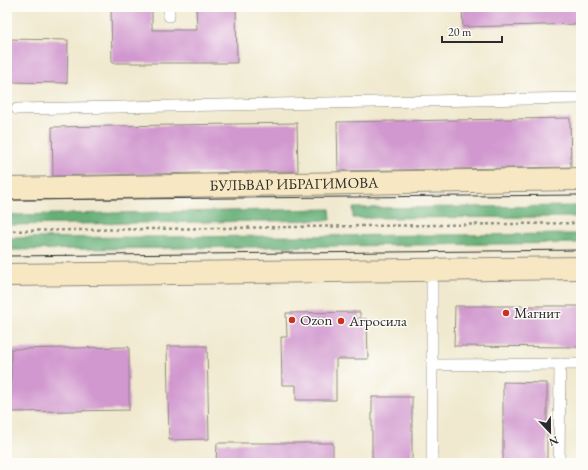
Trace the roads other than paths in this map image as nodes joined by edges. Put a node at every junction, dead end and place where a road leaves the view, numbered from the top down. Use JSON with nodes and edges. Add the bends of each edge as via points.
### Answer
{"nodes":[{"id":1,"x":581,"y":98,"type":"edge"},
{"id":2,"x":17,"y":109,"type":"dead end"},
{"id":3,"x":581,"y":179,"type":"edge"},
{"id":4,"x":7,"y":189,"type":"edge"},
{"id":5,"x":581,"y":268,"type":"edge"},
{"id":6,"x":432,"y":270,"type":"junction"},
{"id":7,"x":7,"y":275,"type":"edge"},
{"id":8,"x":560,"y":364,"type":"junction"},
{"id":9,"x":581,"y":364,"type":"edge"},
{"id":10,"x":432,"y":366,"type":"junction"},
{"id":11,"x":432,"y":463,"type":"edge"},
{"id":12,"x":559,"y":463,"type":"edge"}],
"edges":[{"from":1,"to":2,"type":"lane"},
{"from":3,"to":4,"type":"main road","name":"БУЛЬВАР ИБРАГИМОВА"},
{"from":5,"to":6,"type":"main road"},
{"from":6,"to":7,"type":"main road"},
{"from":6,"to":10,"type":"lane"},
{"from":8,"to":9,"type":"lane"},
{"from":8,"to":10,"type":"lane"},
{"from":8,"to":12,"type":"lane"},
{"from":10,"to":11,"type":"lane"}]}
